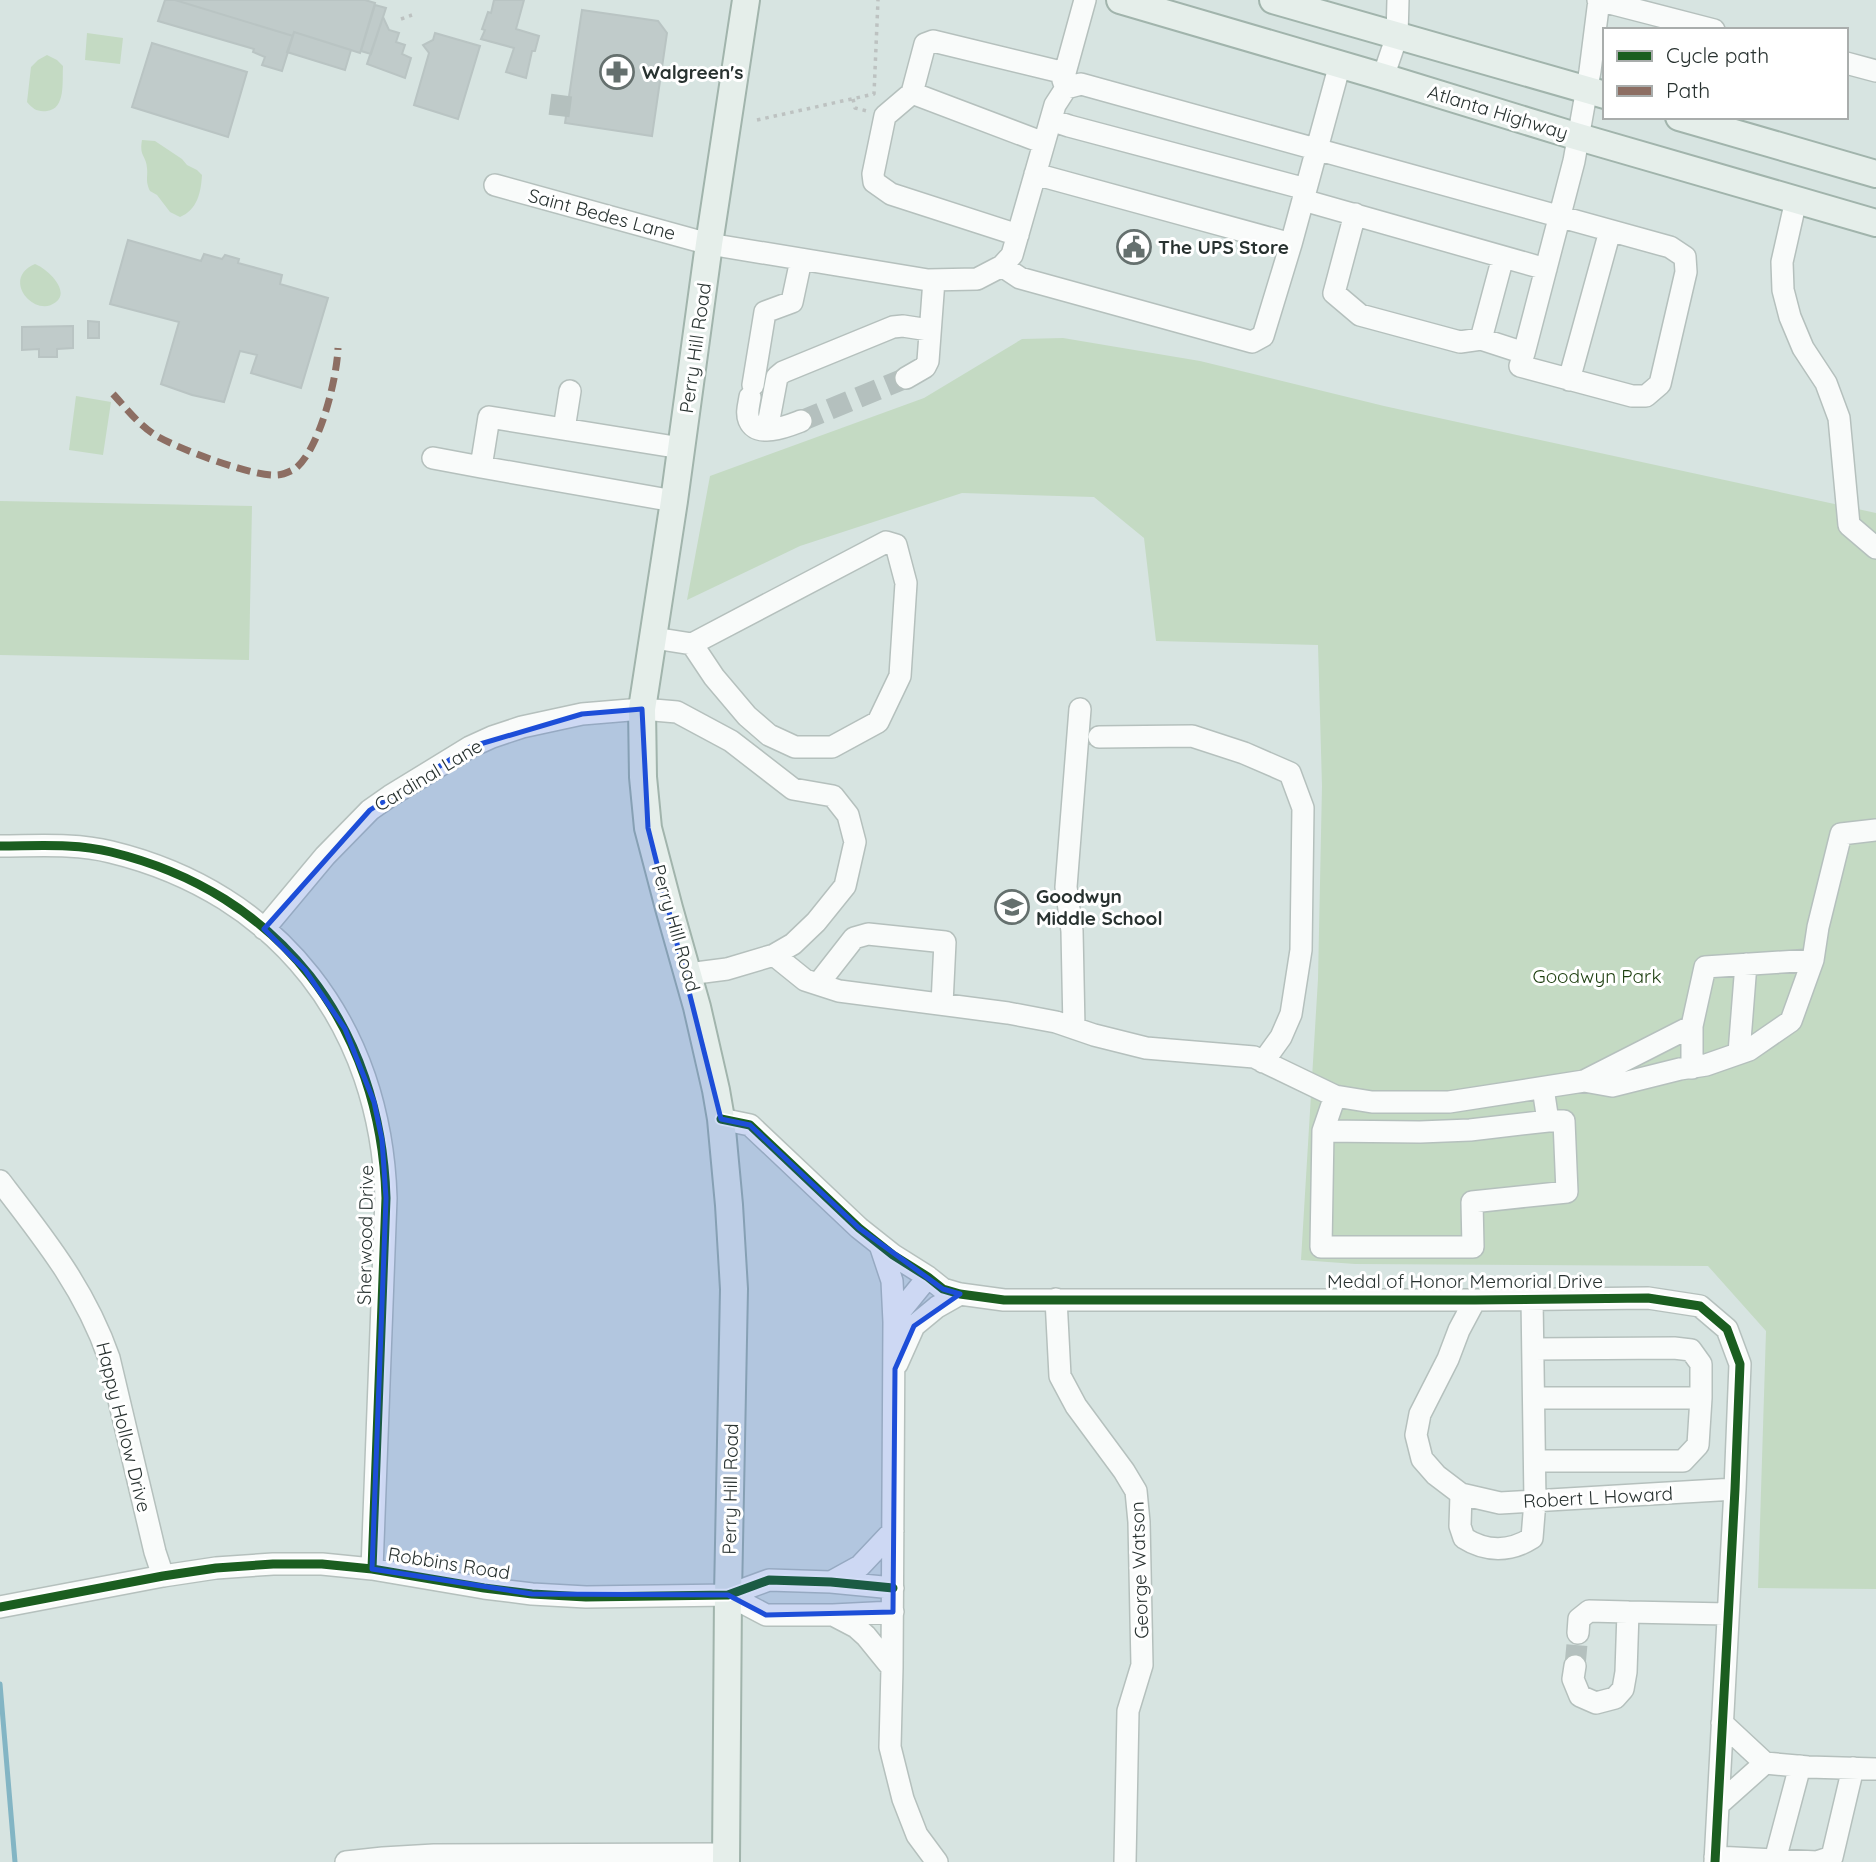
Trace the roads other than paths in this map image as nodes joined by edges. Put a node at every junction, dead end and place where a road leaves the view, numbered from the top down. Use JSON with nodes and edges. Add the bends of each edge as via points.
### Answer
{"nodes":[{"id":1,"x":746,"y":0,"type":"edge"},
{"id":2,"x":1085,"y":0,"type":"edge"},
{"id":3,"x":1120,"y":0,"type":"edge"},
{"id":4,"x":1273,"y":0,"type":"edge"},
{"id":5,"x":1398,"y":0,"type":"edge"},
{"id":6,"x":1598,"y":0,"type":"edge"},
{"id":7,"x":1322,"y":7,"type":"edge"},
{"id":8,"x":1706,"y":28,"type":"edge"},
{"id":9,"x":1397,"y":36,"type":"junction"},
{"id":10,"x":1340,"y":64,"type":"junction"},
{"id":11,"x":1848,"y":64,"type":"edge"},
{"id":12,"x":1876,"y":71,"type":"edge"},
{"id":13,"x":1383,"y":77,"type":"junction"},
{"id":14,"x":1065,"y":80,"type":"junction"},
{"id":15,"x":912,"y":93,"type":"junction"},
{"id":16,"x":1596,"y":93,"type":"edge"},
{"id":17,"x":1686,"y":119,"type":"edge"},
{"id":18,"x":1051,"y":120,"type":"junction"},
{"id":19,"x":1578,"y":137,"type":"junction"},
{"id":20,"x":1044,"y":143,"type":"junction"},
{"id":21,"x":1317,"y":150,"type":"junction"},
{"id":22,"x":1035,"y":174,"type":"junction"},
{"id":23,"x":1876,"y":174,"type":"edge"},
{"id":24,"x":495,"y":184,"type":"dead end"},
{"id":25,"x":1305,"y":194,"type":"junction"},
{"id":26,"x":1796,"y":200,"type":"junction"},
{"id":27,"x":1355,"y":214,"type":"junction"},
{"id":28,"x":1559,"y":217,"type":"junction"},
{"id":29,"x":1876,"y":223,"type":"edge"},
{"id":30,"x":1610,"y":231,"type":"junction"},
{"id":31,"x":1018,"y":235,"type":"junction"},
{"id":32,"x":709,"y":244,"type":"junction"},
{"id":33,"x":1291,"y":244,"type":"junction"},
{"id":34,"x":1503,"y":257,"type":"junction"},
{"id":35,"x":801,"y":260,"type":"junction"},
{"id":36,"x":1002,"y":266,"type":"junction"},
{"id":37,"x":1546,"y":269,"type":"junction"},
{"id":38,"x":934,"y":280,"type":"junction"},
{"id":39,"x":929,"y":330,"type":"junction"},
{"id":40,"x":1481,"y":338,"type":"junction"},
{"id":41,"x":1524,"y":353,"type":"junction"},
{"id":42,"x":905,"y":379,"type":"tunnel mouth"},
{"id":43,"x":1569,"y":380,"type":"junction"},
{"id":44,"x":570,"y":391,"type":"dead end"},
{"id":45,"x":801,"y":421,"type":"tunnel mouth"},
{"id":46,"x":564,"y":429,"type":"junction"},
{"id":47,"x":767,"y":430,"type":"junction"},
{"id":48,"x":681,"y":447,"type":"junction"},
{"id":49,"x":433,"y":458,"type":"dead end"},
{"id":50,"x":481,"y":467,"type":"junction"},
{"id":51,"x":674,"y":501,"type":"junction"},
{"id":52,"x":1876,"y":548,"type":"edge"},
{"id":53,"x":654,"y":638,"type":"junction"},
{"id":54,"x":692,"y":644,"type":"junction"},
{"id":55,"x":642,"y":709,"type":"junction"},
{"id":56,"x":1080,"y":709,"type":"dead end"},
{"id":57,"x":1099,"y":737,"type":"dead end"},
{"id":58,"x":1876,"y":830,"type":"edge"},
{"id":59,"x":0,"y":845,"type":"edge"},
{"id":60,"x":264,"y":929,"type":"junction"},
{"id":61,"x":774,"y":955,"type":"junction"},
{"id":62,"x":1813,"y":960,"type":"junction"},
{"id":63,"x":1746,"y":964,"type":"junction"},
{"id":64,"x":688,"y":974,"type":"junction"},
{"id":65,"x":818,"y":984,"type":"junction"},
{"id":66,"x":943,"y":1004,"type":"junction"},
{"id":67,"x":1692,"y":1026,"type":"junction"},
{"id":68,"x":1074,"y":1028,"type":"junction"},
{"id":69,"x":1739,"y":1053,"type":"junction"},
{"id":70,"x":1263,"y":1062,"type":"junction"},
{"id":71,"x":1692,"y":1068,"type":"junction"},
{"id":72,"x":1584,"y":1081,"type":"junction"},
{"id":73,"x":1543,"y":1088,"type":"junction"},
{"id":74,"x":1335,"y":1096,"type":"junction"},
{"id":75,"x":721,"y":1119,"type":"junction"},
{"id":76,"x":1548,"y":1121,"type":"junction"},
{"id":77,"x":1323,"y":1132,"type":"junction"},
{"id":78,"x":0,"y":1181,"type":"edge"},
{"id":79,"x":880,"y":1245,"type":"junction"},
{"id":80,"x":928,"y":1277,"type":"junction"},
{"id":81,"x":960,"y":1294,"type":"junction"},
{"id":82,"x":1056,"y":1299,"type":"junction"},
{"id":83,"x":1532,"y":1299,"type":"junction"},
{"id":84,"x":1475,"y":1300,"type":"junction"},
{"id":85,"x":894,"y":1322,"type":"junction"},
{"id":86,"x":1533,"y":1349,"type":"junction"},
{"id":87,"x":895,"y":1369,"type":"junction"},
{"id":88,"x":1534,"y":1398,"type":"junction"},
{"id":89,"x":1701,"y":1398,"type":"junction"},
{"id":90,"x":1535,"y":1461,"type":"junction"},
{"id":91,"x":1735,"y":1489,"type":"junction"},
{"id":92,"x":1461,"y":1494,"type":"junction"},
{"id":93,"x":1535,"y":1501,"type":"junction"},
{"id":94,"x":893,"y":1531,"type":"junction"},
{"id":95,"x":372,"y":1569,"type":"junction"},
{"id":96,"x":163,"y":1576,"type":"junction"},
{"id":97,"x":831,"y":1581,"type":"junction"},
{"id":98,"x":892,"y":1588,"type":"junction"},
{"id":99,"x":728,"y":1595,"type":"junction"},
{"id":100,"x":0,"y":1607,"type":"edge"},
{"id":101,"x":892,"y":1612,"type":"junction"},
{"id":102,"x":1628,"y":1612,"type":"junction"},
{"id":103,"x":1728,"y":1614,"type":"junction"},
{"id":104,"x":833,"y":1615,"type":"junction"},
{"id":105,"x":1578,"y":1633,"type":"tunnel mouth"},
{"id":106,"x":1575,"y":1666,"type":"tunnel mouth"},
{"id":107,"x":892,"y":1668,"type":"junction"},
{"id":108,"x":1722,"y":1723,"type":"junction"},
{"id":109,"x":1765,"y":1763,"type":"junction"},
{"id":110,"x":1800,"y":1766,"type":"junction"},
{"id":111,"x":1853,"y":1768,"type":"junction"},
{"id":112,"x":1876,"y":1769,"type":"edge"},
{"id":113,"x":1718,"y":1805,"type":"junction"},
{"id":114,"x":726,"y":1858,"type":"edge"},
{"id":115,"x":1715,"y":1860,"type":"edge"},
{"id":116,"x":1775,"y":1860,"type":"junction"},
{"id":117,"x":346,"y":1862,"type":"edge"},
{"id":118,"x":937,"y":1862,"type":"edge"},
{"id":119,"x":1125,"y":1862,"type":"edge"}],
"edges":[{"from":1,"to":32,"type":"main road","name":"Perry Hill Road"},
{"from":2,"to":14,"type":"street"},
{"from":3,"to":10,"type":"main road","name":"Atlanta Highway"},
{"from":4,"to":7,"type":"main road"},
{"from":5,"to":9,"type":"street"},
{"from":6,"to":8,"type":"street"},
{"from":6,"to":16,"type":"street"},
{"from":7,"to":9,"type":"main road"},
{"from":9,"to":13,"type":"street"},
{"from":9,"to":16,"type":"main road"},
{"from":10,"to":13,"type":"main road","name":"Atlanta Highway"},
{"from":10,"to":21,"type":"street"},
{"from":11,"to":12,"type":"street"},
{"from":13,"to":19,"type":"main road","name":"Atlanta Highway"},
{"from":14,"to":15,"type":"street","via":[[933,41],[925,44]]},
{"from":14,"to":18,"type":"street"},
{"from":14,"to":21,"type":"street"},
{"from":15,"to":20,"type":"street"},
{"from":15,"to":31,"type":"street","via":[[885,116],[874,182],[891,194]]},
{"from":16,"to":19,"type":"street"},
{"from":17,"to":23,"type":"main road"},
{"from":18,"to":20,"type":"street"},
{"from":18,"to":25,"type":"street"},
{"from":19,"to":26,"type":"main road","name":"Atlanta Highway"},
{"from":19,"to":28,"type":"street"},
{"from":20,"to":22,"type":"street"},
{"from":21,"to":25,"type":"street"},
{"from":21,"to":28,"type":"street"},
{"from":22,"to":31,"type":"street"},
{"from":22,"to":33,"type":"street"},
{"from":24,"to":32,"type":"street","name":"Saint Bedes Lane"},
{"from":25,"to":27,"type":"street"},
{"from":25,"to":33,"type":"street"},
{"from":26,"to":29,"type":"main road","name":"Atlanta Highway"},
{"from":26,"to":52,"type":"street","via":[[1782,262],[1783,290],[1803,348],[1826,383],[1839,418],[1849,525]]},
{"from":27,"to":34,"type":"street"},
{"from":27,"to":40,"type":"street","via":[[1334,293],[1360,314],[1460,342]]},
{"from":28,"to":30,"type":"street"},
{"from":28,"to":37,"type":"street"},
{"from":30,"to":43,"type":"street"},
{"from":30,"to":43,"type":"street","via":[[1670,247],[1685,257],[1686,272],[1660,384],[1646,396],[1632,397]]},
{"from":31,"to":36,"type":"street","via":[[1012,255]]},
{"from":32,"to":35,"type":"street","name":"Saint Bedes Lane"},
{"from":32,"to":48,"type":"main road","name":"Perry Hill Road"},
{"from":33,"to":36,"type":"street","via":[[1264,336],[1252,342],[1020,278]]},
{"from":34,"to":37,"type":"street"},
{"from":34,"to":40,"type":"street"},
{"from":35,"to":38,"type":"street","name":"Saint Bedes Lane"},
{"from":35,"to":47,"type":"street","via":[[792,302],[765,312],[747,416],[749,423]]},
{"from":36,"to":38,"type":"street","name":"Saint Bedes Lane","via":[[977,279]]},
{"from":37,"to":41,"type":"street"},
{"from":38,"to":39,"type":"street"},
{"from":39,"to":42,"type":"street","via":[[928,361]]},
{"from":39,"to":47,"type":"street","via":[[893,327],[783,372],[777,377]]},
{"from":40,"to":41,"type":"street"},
{"from":41,"to":43,"type":"street","via":[[1520,366]]},
{"from":44,"to":46,"type":"street"},
{"from":45,"to":47,"type":"street"},
{"from":46,"to":48,"type":"street"},
{"from":46,"to":50,"type":"street","via":[[489,417]]},
{"from":48,"to":51,"type":"main road","name":"Perry Hill Road"},
{"from":49,"to":50,"type":"street"},
{"from":50,"to":51,"type":"street"},
{"from":51,"to":53,"type":"main road","name":"Perry Hill Road"},
{"from":53,"to":54,"type":"street"},
{"from":53,"to":55,"type":"main road","name":"Perry Hill Road"},
{"from":54,"to":54,"type":"street","via":[[738,706],[769,734],[795,747],[832,747],[878,722],[900,676],[905,583],[896,545],[886,542]]},
{"from":55,"to":60,"type":"street","name":"Cardinal Lane","via":[[582,713],[522,727],[470,747],[370,810]]},
{"from":55,"to":61,"type":"street","name":"Cardinal Lane","via":[[677,712],[731,741],[793,789],[833,796],[848,815],[855,842],[845,886],[816,922]]},
{"from":55,"to":64,"type":"main road","name":"Perry Hill Road","via":[[648,828]]},
{"from":56,"to":68,"type":"street","via":[[1066,887]]},
{"from":57,"to":70,"type":"street","via":[[1192,736],[1290,773],[1304,808],[1301,950],[1291,1014]]},
{"from":58,"to":62,"type":"street","via":[[1841,834]]},
{"from":59,"to":60,"type":"street","name":"Sherwood Drive","via":[[108,851],[156,865],[230,902]]},
{"from":60,"to":95,"type":"street","name":"Sherwood Drive","via":[[305,970],[345,1029],[374,1102],[382,1140],[386,1198]]},
{"from":61,"to":64,"type":"street","name":"Cardinal Lane","via":[[727,969]]},
{"from":61,"to":65,"type":"street"},
{"from":62,"to":63,"type":"street"},
{"from":62,"to":69,"type":"street","via":[[1791,1021]]},
{"from":63,"to":67,"type":"street","via":[[1704,967]]},
{"from":63,"to":69,"type":"street"},
{"from":64,"to":75,"type":"main road","name":"Perry Hill Road"},
{"from":65,"to":66,"type":"street","via":[[839,991]]},
{"from":65,"to":66,"type":"street","via":[[854,937],[868,934],[944,942]]},
{"from":66,"to":68,"type":"street"},
{"from":67,"to":71,"type":"street"},
{"from":67,"to":72,"type":"street"},
{"from":68,"to":70,"type":"street","via":[[1146,1048],[1254,1057]]},
{"from":69,"to":71,"type":"street"},
{"from":70,"to":74,"type":"street"},
{"from":71,"to":72,"type":"street","via":[[1612,1086]]},
{"from":72,"to":73,"type":"street"},
{"from":73,"to":74,"type":"street","via":[[1450,1102],[1372,1102]]},
{"from":73,"to":76,"type":"street"},
{"from":74,"to":77,"type":"street"},
{"from":75,"to":79,"type":"street","name":"Medal of Honor Memorial Drive","via":[[750,1125]]},
{"from":75,"to":99,"type":"main road","name":"Perry Hill Road","via":[[734,1289]]},
{"from":76,"to":77,"type":"street","via":[[1432,1132]]},
{"from":76,"to":77,"type":"street","via":[[1564,1121],[1567,1192],[1472,1202],[1473,1247],[1321,1247]]},
{"from":78,"to":96,"type":"street","name":"Happy Hollow Drive","via":[[52,1248],[103,1340]]},
{"from":79,"to":80,"type":"street","name":"Medal of Honor Memorial Drive"},
{"from":79,"to":85,"type":"street","via":[[892,1281]]},
{"from":80,"to":81,"type":"street","name":"Medal of Honor Memorial Drive","via":[[943,1289]]},
{"from":80,"to":85,"type":"street"},
{"from":81,"to":82,"type":"street","name":"Medal of Honor Memorial Drive","via":[[1004,1300]]},
{"from":81,"to":87,"type":"street","via":[[914,1326]]},
{"from":82,"to":84,"type":"street","name":"Medal of Honor Memorial Drive"},
{"from":82,"to":119,"type":"street","name":"George Watson","via":[[1060,1377],[1136,1491],[1142,1665],[1128,1711]]},
{"from":83,"to":84,"type":"street","name":"Medal of Honor Memorial Drive"},
{"from":83,"to":86,"type":"street"},
{"from":83,"to":91,"type":"street","name":"Medal of Honor Memorial Drive","via":[[1648,1297],[1700,1306],[1727,1329],[1740,1364]]},
{"from":84,"to":92,"type":"street","via":[[1420,1414],[1416,1435],[1422,1459]]},
{"from":85,"to":87,"type":"street"},
{"from":86,"to":88,"type":"street"},
{"from":86,"to":89,"type":"street","via":[[1691,1350],[1701,1364]]},
{"from":87,"to":94,"type":"street"},
{"from":88,"to":89,"type":"street"},
{"from":88,"to":90,"type":"street"},
{"from":89,"to":90,"type":"street","via":[[1698,1445],[1683,1461]]},
{"from":90,"to":93,"type":"street"},
{"from":91,"to":93,"type":"street","name":"Robert L Howard"},
{"from":91,"to":103,"type":"street","name":"Medal of Honor Memorial Drive"},
{"from":92,"to":93,"type":"street","name":"Robert L Howard","via":[[1500,1503]]},
{"from":92,"to":93,"type":"street","via":[[1464,1538],[1496,1549],[1519,1546],[1532,1538]]},
{"from":94,"to":97,"type":"street","via":[[860,1566]]},
{"from":94,"to":98,"type":"street"},
{"from":95,"to":96,"type":"street","name":"Robbins Road","via":[[273,1564]]},
{"from":95,"to":99,"type":"street","name":"Robbins Road","via":[[531,1594]]},
{"from":96,"to":100,"type":"street","name":"Robbins Road"},
{"from":97,"to":98,"type":"street"},
{"from":97,"to":99,"type":"street","via":[[769,1580]]},
{"from":98,"to":101,"type":"street"},
{"from":99,"to":104,"type":"street","via":[[766,1615]]},
{"from":99,"to":114,"type":"main road","name":"Perry Hill Road"},
{"from":101,"to":104,"type":"street"},
{"from":101,"to":107,"type":"street"},
{"from":102,"to":103,"type":"street"},
{"from":102,"to":105,"type":"street","via":[[1589,1611],[1579,1619]]},
{"from":102,"to":106,"type":"street","via":[[1626,1672],[1623,1689],[1615,1698],[1596,1703],[1580,1696],[1573,1679]]},
{"from":103,"to":108,"type":"street","name":"Medal of Honor Memorial Drive"},
{"from":104,"to":107,"type":"street","via":[[866,1636]]},
{"from":107,"to":118,"type":"street","via":[[890,1747],[917,1835]]},
{"from":108,"to":109,"type":"street"},
{"from":108,"to":113,"type":"street","name":"Medal of Honor Memorial Drive"},
{"from":109,"to":110,"type":"street"},
{"from":109,"to":113,"type":"street"},
{"from":110,"to":111,"type":"street"},
{"from":110,"to":116,"type":"street"},
{"from":111,"to":112,"type":"street"},
{"from":111,"to":116,"type":"street","via":[[1832,1857],[1817,1862]]},
{"from":113,"to":115,"type":"street","name":"Medal of Honor Memorial Drive"},
{"from":114,"to":117,"type":"street","via":[[434,1855]]},
{"from":115,"to":116,"type":"street"}]}
